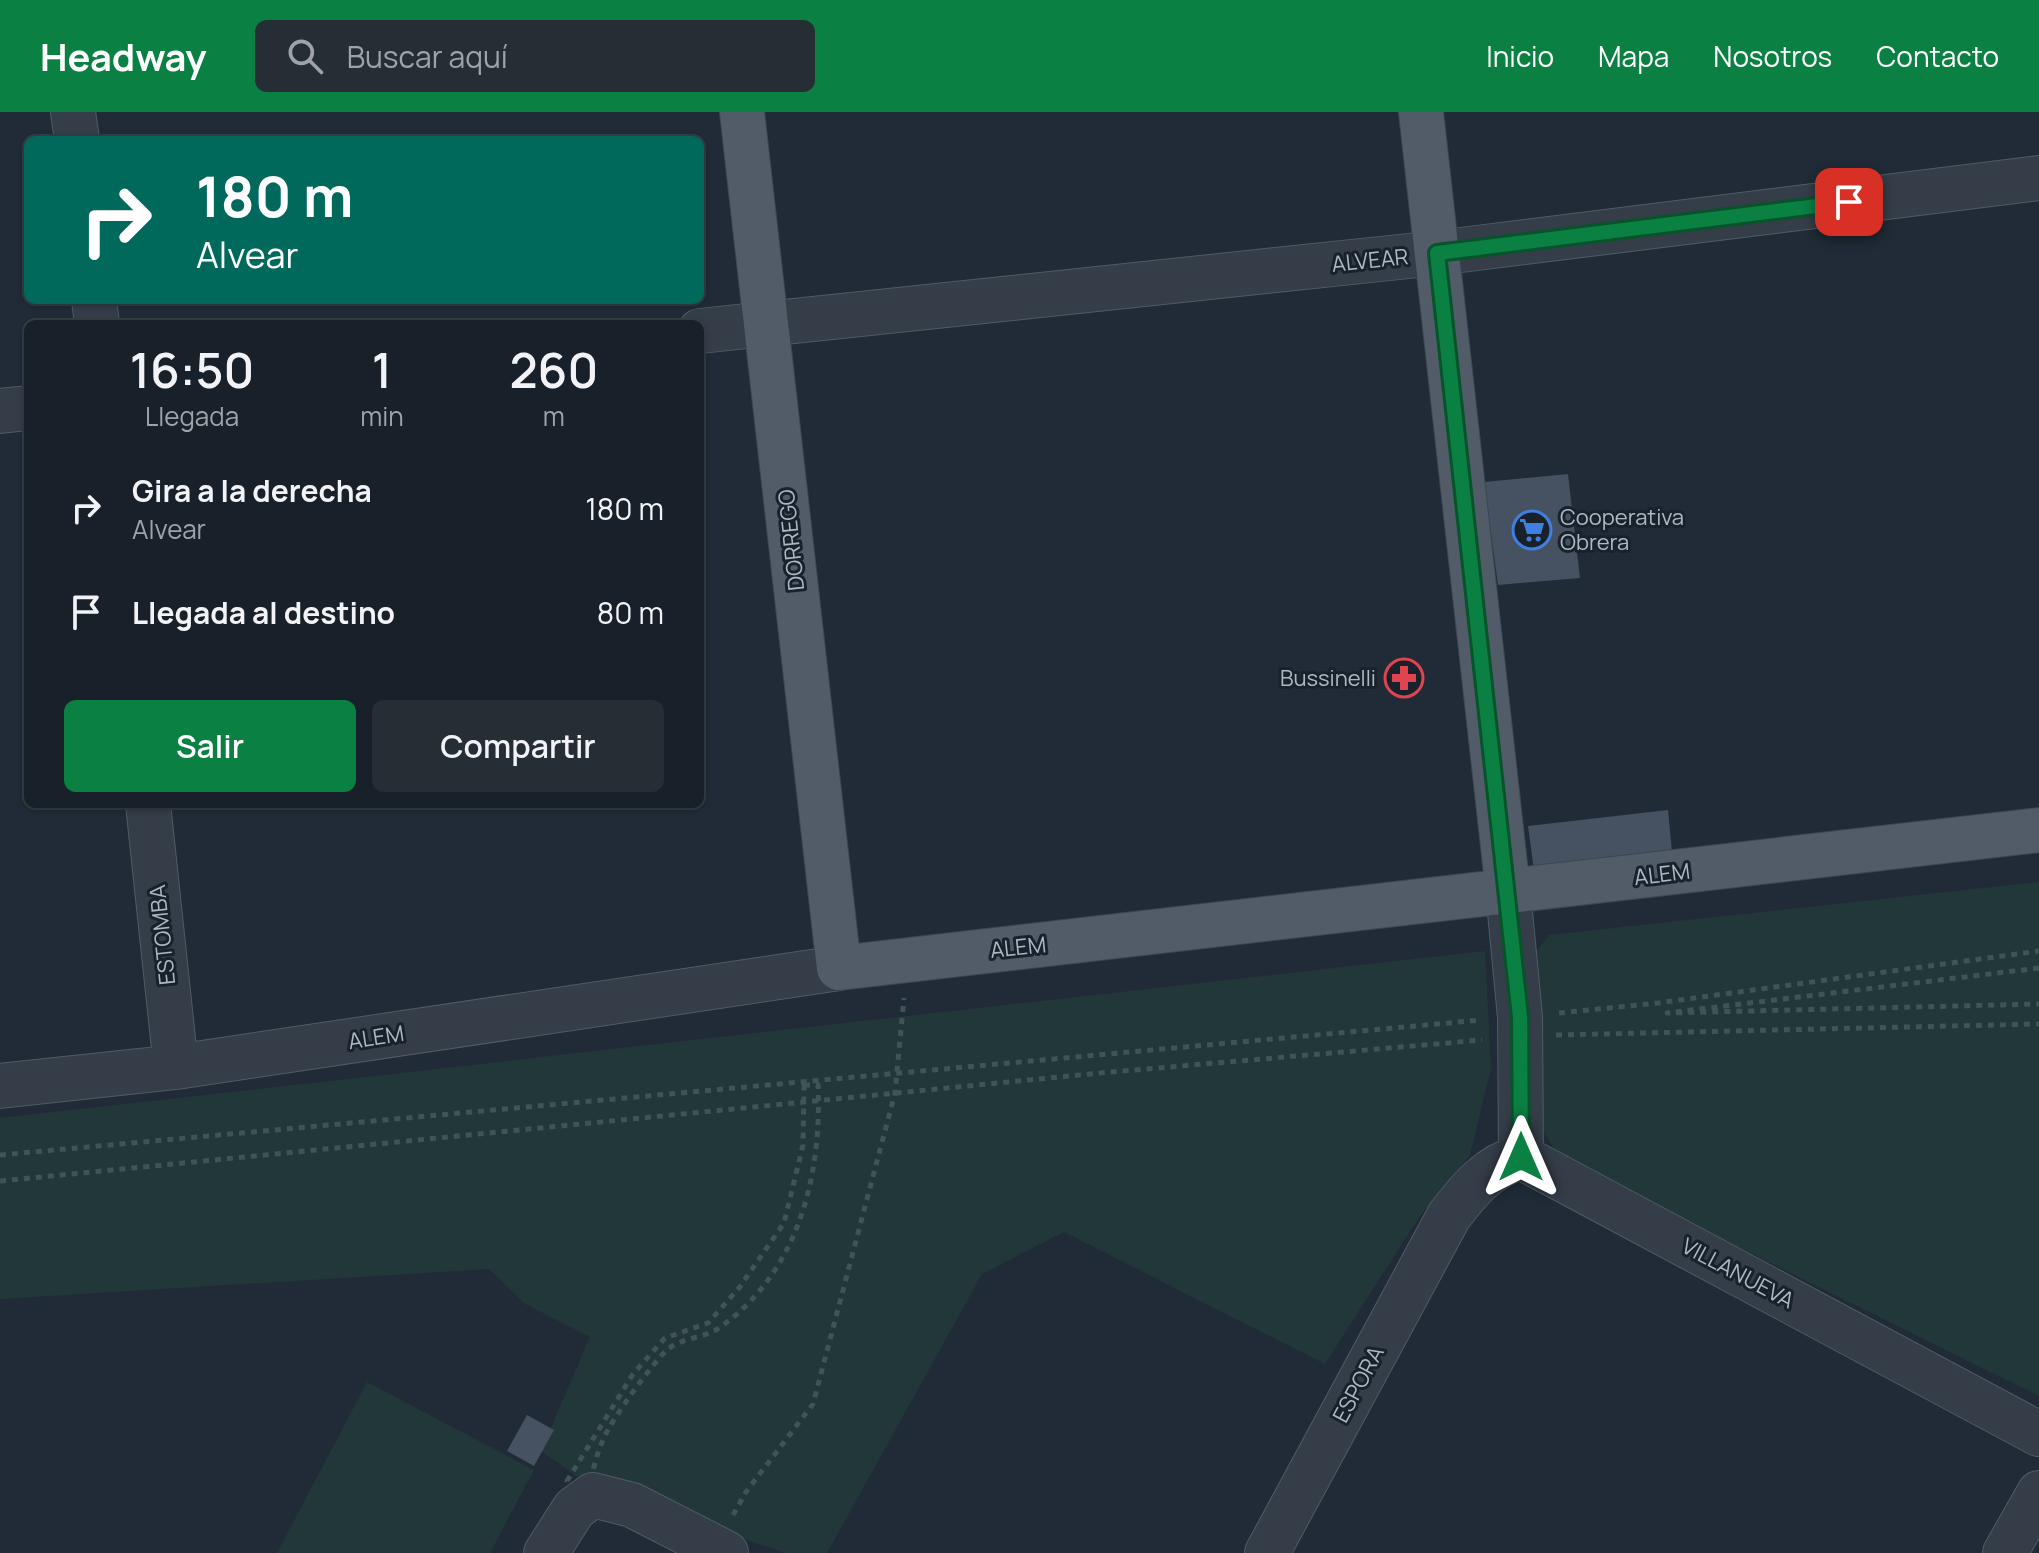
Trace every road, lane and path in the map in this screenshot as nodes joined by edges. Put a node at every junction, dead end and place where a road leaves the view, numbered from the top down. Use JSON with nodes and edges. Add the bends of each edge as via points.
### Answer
{"nodes":[{"id":1,"x":73,"y":112,"type":"edge"},
{"id":2,"x":742,"y":112,"type":"edge"},
{"id":3,"x":1421,"y":112,"type":"edge"},
{"id":4,"x":76,"y":136,"type":"edge"},
{"id":5,"x":2039,"y":178,"type":"edge"},
{"id":6,"x":1437,"y":253,"type":"junction"},
{"id":7,"x":766,"y":323,"type":"junction"},
{"id":8,"x":704,"y":331,"type":"edge"},
{"id":9,"x":24,"y":408,"type":"edge"},
{"id":10,"x":0,"y":411,"type":"edge"},
{"id":11,"x":148,"y":808,"type":"edge"},
{"id":12,"x":2039,"y":830,"type":"edge"},
{"id":13,"x":1508,"y":891,"type":"junction"},
{"id":14,"x":2039,"y":951,"type":"edge"},
{"id":15,"x":907,"y":960,"type":"junction"},
{"id":16,"x":839,"y":968,"type":"junction"},
{"id":17,"x":2039,"y":968,"type":"edge"},
{"id":18,"x":2039,"y":1004,"type":"edge"},
{"id":19,"x":2039,"y":1024,"type":"edge"},
{"id":20,"x":1520,"y":1027,"type":"junction"},
{"id":21,"x":176,"y":1067,"type":"junction"},
{"id":22,"x":899,"y":1075,"type":"junction"},
{"id":23,"x":0,"y":1086,"type":"edge"},
{"id":24,"x":895,"y":1093,"type":"junction"},
{"id":25,"x":818,"y":1101,"type":"junction"},
{"id":26,"x":803,"y":1102,"type":"junction"},
{"id":27,"x":0,"y":1155,"type":"edge"},
{"id":28,"x":1521,"y":1157,"type":"junction"},
{"id":29,"x":0,"y":1181,"type":"edge"},
{"id":30,"x":2039,"y":1434,"type":"edge"},
{"id":31,"x":2039,"y":1493,"type":"edge"},
{"id":32,"x":586,"y":1497,"type":"junction"},
{"id":33,"x":721,"y":1550,"type":"edge"},
{"id":34,"x":546,"y":1553,"type":"edge"},
{"id":35,"x":1267,"y":1553,"type":"edge"},
{"id":36,"x":2005,"y":1553,"type":"edge"}],
"edges":[{"from":1,"to":4,"type":"street"},
{"from":2,"to":7,"type":"main road","name":"DORREGO"},
{"from":3,"to":6,"type":"main road"},
{"from":5,"to":6,"type":"street","name":"ALVEAR"},
{"from":6,"to":7,"type":"street","name":"ALVEAR"},
{"from":6,"to":13,"type":"main road"},
{"from":7,"to":8,"type":"street","name":"ALVEAR"},
{"from":7,"to":16,"type":"main road","name":"DORREGO"},
{"from":9,"to":10,"type":"street"},
{"from":11,"to":21,"type":"street","name":"ESTOMBA"},
{"from":12,"to":13,"type":"main road","name":"ALEM"},
{"from":13,"to":15,"type":"main road","name":"ALEM"},
{"from":13,"to":20,"type":"street"},
{"from":14,"to":20,"type":"path"},
{"from":15,"to":16,"type":"main road","name":"ALEM"},
{"from":15,"to":22,"type":"path"},
{"from":16,"to":21,"type":"street","name":"ALEM"},
{"from":17,"to":18,"type":"path","via":[[1667,1013]]},
{"from":19,"to":20,"type":"path"},
{"from":20,"to":22,"type":"path"},
{"from":20,"to":24,"type":"path"},
{"from":20,"to":28,"type":"street"},
{"from":21,"to":23,"type":"street","name":"ALEM"},
{"from":22,"to":24,"type":"path"},
{"from":22,"to":27,"type":"path"},
{"from":24,"to":25,"type":"path"},
{"from":24,"to":33,"type":"path","via":[[813,1404],[746,1492]]},
{"from":25,"to":26,"type":"path"},
{"from":25,"to":26,"type":"path","via":[[818,1085],[804,1085]]},
{"from":25,"to":32,"type":"path","via":[[819,1145],[798,1229],[758,1295],[717,1330],[669,1348],[644,1379],[604,1437]]},
{"from":26,"to":29,"type":"path"},
{"from":26,"to":32,"type":"path","via":[[803,1145],[784,1223],[708,1323],[665,1338],[633,1374],[567,1481]]},
{"from":28,"to":30,"type":"street","name":"VILLANUEVA"},
{"from":28,"to":35,"type":"street","name":"ESPORA","via":[[1495,1167],[1449,1216]]},
{"from":31,"to":36,"type":"street"},
{"from":32,"to":33,"type":"street","via":[[632,1505]]},
{"from":32,"to":34,"type":"street"}]}
